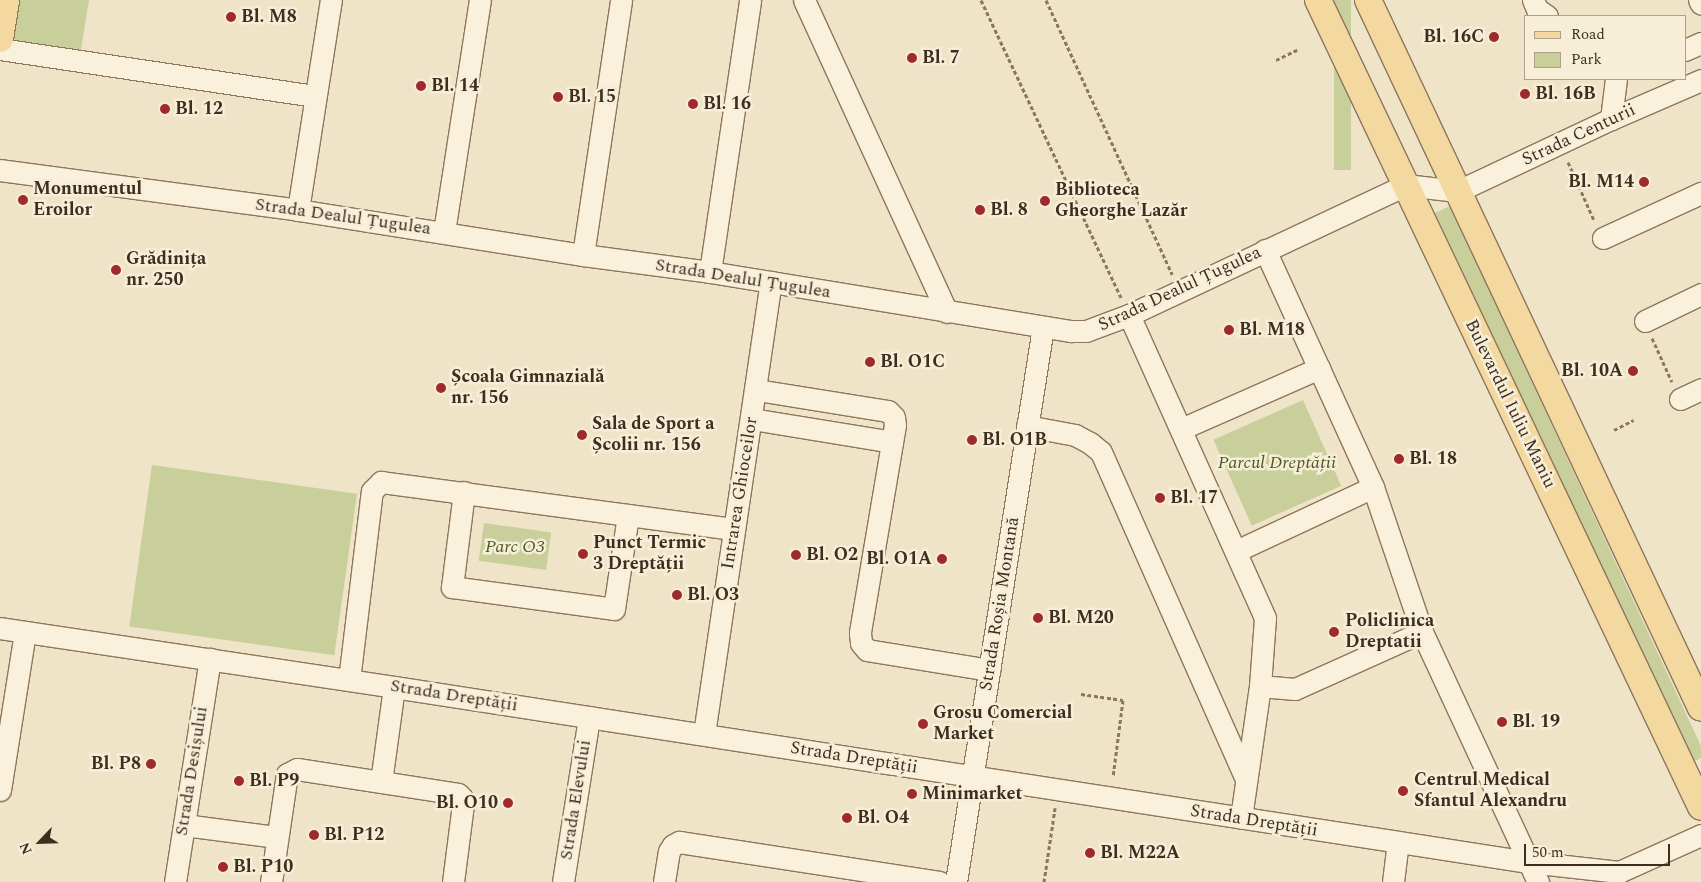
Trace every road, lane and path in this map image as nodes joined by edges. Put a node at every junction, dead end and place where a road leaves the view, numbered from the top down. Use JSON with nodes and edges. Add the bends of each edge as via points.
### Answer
{"nodes":[{"id":1,"x":6,"y":0,"type":"edge"},
{"id":2,"x":331,"y":0,"type":"edge"},
{"id":3,"x":480,"y":0,"type":"edge"},
{"id":4,"x":621,"y":0,"type":"edge"},
{"id":5,"x":750,"y":0,"type":"edge"},
{"id":6,"x":804,"y":0,"type":"edge"},
{"id":7,"x":981,"y":0,"type":"edge"},
{"id":8,"x":1046,"y":0,"type":"edge"},
{"id":9,"x":1318,"y":0,"type":"edge"},
{"id":10,"x":1368,"y":0,"type":"edge"},
{"id":11,"x":1533,"y":0,"type":"edge"},
{"id":12,"x":1699,"y":0,"type":"edge"},
{"id":13,"x":1701,"y":4,"type":"edge"},
{"id":14,"x":1546,"y":15,"type":"edge"},
{"id":15,"x":0,"y":39,"type":"edge"},
{"id":16,"x":1701,"y":43,"type":"edge"},
{"id":17,"x":0,"y":49,"type":"edge"},
{"id":18,"x":1299,"y":49,"type":"dead end"},
{"id":19,"x":1686,"y":50,"type":"edge"},
{"id":20,"x":1276,"y":60,"type":"dead end"},
{"id":21,"x":1618,"y":80,"type":"edge"},
{"id":22,"x":1701,"y":80,"type":"edge"},
{"id":23,"x":316,"y":96,"type":"junction"},
{"id":24,"x":1612,"y":119,"type":"junction"},
{"id":25,"x":1559,"y":143,"type":"junction"},
{"id":26,"x":0,"y":170,"type":"edge"},
{"id":27,"x":1404,"y":185,"type":"junction"},
{"id":28,"x":1458,"y":191,"type":"junction"},
{"id":29,"x":1701,"y":193,"type":"edge"},
{"id":30,"x":298,"y":210,"type":"junction"},
{"id":31,"x":444,"y":232,"type":"junction"},
{"id":32,"x":1603,"y":238,"type":"joint"},
{"id":33,"x":1265,"y":250,"type":"junction"},
{"id":34,"x":583,"y":255,"type":"junction"},
{"id":35,"x":710,"y":272,"type":"junction"},
{"id":36,"x":771,"y":282,"type":"junction"},
{"id":37,"x":1180,"y":290,"type":"junction"},
{"id":38,"x":1701,"y":294,"type":"edge"},
{"id":39,"x":947,"y":312,"type":"junction"},
{"id":40,"x":1129,"y":314,"type":"junction"},
{"id":41,"x":1645,"y":321,"type":"joint"},
{"id":42,"x":1043,"y":327,"type":"junction"},
{"id":43,"x":1319,"y":368,"type":"junction"},
{"id":44,"x":1701,"y":389,"type":"edge"},
{"id":45,"x":757,"y":390,"type":"junction"},
{"id":46,"x":1680,"y":399,"type":"joint"},
{"id":47,"x":752,"y":419,"type":"junction"},
{"id":48,"x":1634,"y":420,"type":"dead end"},
{"id":49,"x":1028,"y":426,"type":"junction"},
{"id":50,"x":1181,"y":429,"type":"junction"},
{"id":51,"x":1614,"y":430,"type":"dead end"},
{"id":52,"x":892,"y":442,"type":"junction"},
{"id":53,"x":1374,"y":487,"type":"junction"},
{"id":54,"x":464,"y":492,"type":"junction"},
{"id":55,"x":628,"y":515,"type":"junction"},
{"id":56,"x":734,"y":529,"type":"junction"},
{"id":57,"x":1236,"y":551,"type":"junction"},
{"id":58,"x":0,"y":628,"type":"edge"},
{"id":59,"x":25,"y":632,"type":"junction"},
{"id":60,"x":1422,"y":632,"type":"junction"},
{"id":61,"x":210,"y":659,"type":"junction"},
{"id":62,"x":989,"y":670,"type":"junction"},
{"id":63,"x":348,"y":680,"type":"junction"},
{"id":64,"x":1260,"y":686,"type":"junction"},
{"id":65,"x":394,"y":687,"type":"junction"},
{"id":66,"x":1082,"y":694,"type":"dead end"},
{"id":67,"x":1701,"y":708,"type":"edge"},
{"id":68,"x":589,"y":717,"type":"junction"},
{"id":69,"x":704,"y":734,"type":"junction"},
{"id":70,"x":972,"y":777,"type":"junction"},
{"id":71,"x":1247,"y":780,"type":"junction"},
{"id":72,"x":381,"y":782,"type":"junction"},
{"id":73,"x":0,"y":790,"type":"edge"},
{"id":74,"x":1057,"y":791,"type":"junction"},
{"id":75,"x":1110,"y":798,"type":"junction"},
{"id":76,"x":1701,"y":807,"type":"edge"},
{"id":77,"x":1241,"y":818,"type":"junction"},
{"id":78,"x":184,"y":825,"type":"junction"},
{"id":79,"x":1701,"y":835,"type":"edge"},
{"id":80,"x":277,"y":838,"type":"junction"},
{"id":81,"x":1398,"y":843,"type":"junction"},
{"id":82,"x":1529,"y":862,"type":"junction"},
{"id":83,"x":175,"y":882,"type":"edge"},
{"id":84,"x":271,"y":882,"type":"edge"},
{"id":85,"x":452,"y":882,"type":"edge"},
{"id":86,"x":563,"y":882,"type":"edge"},
{"id":87,"x":664,"y":882,"type":"edge"},
{"id":88,"x":939,"y":882,"type":"edge"},
{"id":89,"x":956,"y":882,"type":"edge"},
{"id":90,"x":1044,"y":882,"type":"edge"},
{"id":91,"x":1393,"y":882,"type":"edge"},
{"id":92,"x":1538,"y":882,"type":"edge"}],
"edges":[{"from":1,"to":15,"type":"main road"},
{"from":2,"to":23,"type":"street"},
{"from":3,"to":31,"type":"street"},
{"from":4,"to":34,"type":"street"},
{"from":5,"to":35,"type":"street"},
{"from":6,"to":39,"type":"street"},
{"from":7,"to":40,"type":"path"},
{"from":8,"to":37,"type":"path"},
{"from":9,"to":27,"type":"main road","name":"Bulevardul Iuliu Maniu"},
{"from":10,"to":28,"type":"main road"},
{"from":11,"to":14,"type":"street","via":[[1537,9]]},
{"from":12,"to":13,"type":"street"},
{"from":16,"to":19,"type":"street"},
{"from":17,"to":23,"type":"street"},
{"from":18,"to":20,"type":"path"},
{"from":21,"to":24,"type":"street"},
{"from":22,"to":24,"type":"street","name":"Strada Centurii"},
{"from":23,"to":30,"type":"street"},
{"from":24,"to":25,"type":"street","name":"Strada Centurii"},
{"from":25,"to":28,"type":"street","name":"Strada Centurii"},
{"from":25,"to":32,"type":"path"},
{"from":26,"to":30,"type":"street","name":"Strada Dealul Țugulea"},
{"from":27,"to":28,"type":"street"},
{"from":27,"to":33,"type":"street","name":"Strada Dealul Țugulea"},
{"from":27,"to":76,"type":"main road","name":"Bulevardul Iuliu Maniu"},
{"from":28,"to":67,"type":"main road"},
{"from":29,"to":32,"type":"street"},
{"from":30,"to":31,"type":"street","name":"Strada Dealul Țugulea"},
{"from":31,"to":34,"type":"street","name":"Strada Dealul Țugulea"},
{"from":33,"to":37,"type":"street","name":"Strada Dealul Țugulea"},
{"from":33,"to":43,"type":"street"},
{"from":34,"to":35,"type":"street","name":"Strada Dealul Țugulea"},
{"from":35,"to":36,"type":"street","name":"Strada Dealul Țugulea"},
{"from":36,"to":39,"type":"street","name":"Strada Dealul Țugulea"},
{"from":36,"to":45,"type":"street","name":"Intrarea Ghioceilor"},
{"from":37,"to":40,"type":"street","name":"Strada Dealul Țugulea"},
{"from":38,"to":41,"type":"street"},
{"from":39,"to":42,"type":"street","name":"Strada Dealul Țugulea"},
{"from":40,"to":42,"type":"street","name":"Strada Dealul Țugulea","via":[[1086,331]]},
{"from":40,"to":50,"type":"street"},
{"from":41,"to":46,"type":"path"},
{"from":42,"to":49,"type":"street","name":"Strada Roșia Montană"},
{"from":43,"to":50,"type":"street"},
{"from":43,"to":53,"type":"street"},
{"from":44,"to":46,"type":"street"},
{"from":45,"to":47,"type":"street","name":"Intrarea Ghioceilor"},
{"from":45,"to":52,"type":"street","via":[[888,411],[894,417]]},
{"from":47,"to":52,"type":"street"},
{"from":47,"to":56,"type":"street","name":"Intrarea Ghioceilor"},
{"from":48,"to":51,"type":"path"},
{"from":49,"to":62,"type":"street","name":"Strada Roșia Montană"},
{"from":49,"to":71,"type":"street","via":[[1075,435],[1101,452]]},
{"from":50,"to":57,"type":"street"},
{"from":52,"to":62,"type":"street","via":[[860,633],[862,643],[867,650]]},
{"from":53,"to":57,"type":"street"},
{"from":53,"to":60,"type":"street"},
{"from":54,"to":55,"type":"street"},
{"from":54,"to":55,"type":"street","via":[[452,587],[614,609]]},
{"from":54,"to":63,"type":"street","via":[[387,481],[375,486]]},
{"from":55,"to":56,"type":"street"},
{"from":56,"to":69,"type":"street","name":"Intrarea Ghioceilor"},
{"from":57,"to":64,"type":"street","via":[[1265,618]]},
{"from":58,"to":59,"type":"street","name":"Strada Dreptății"},
{"from":59,"to":61,"type":"street","name":"Strada Dreptății"},
{"from":59,"to":73,"type":"street"},
{"from":60,"to":64,"type":"street","via":[[1295,689]]},
{"from":60,"to":82,"type":"street"},
{"from":61,"to":63,"type":"street","name":"Strada Dreptății"},
{"from":61,"to":78,"type":"street","name":"Strada Desișului"},
{"from":62,"to":70,"type":"street","name":"Strada Roșia Montană"},
{"from":63,"to":65,"type":"street","name":"Strada Dreptății"},
{"from":64,"to":71,"type":"street"},
{"from":65,"to":68,"type":"street","name":"Strada Dreptății"},
{"from":65,"to":72,"type":"street"},
{"from":66,"to":75,"type":"path","via":[[1123,700]]},
{"from":68,"to":69,"type":"street","name":"Strada Dreptății"},
{"from":68,"to":86,"type":"street","name":"Strada Elevului"},
{"from":69,"to":70,"type":"street","name":"Strada Dreptății"},
{"from":70,"to":74,"type":"street","name":"Strada Dreptății"},
{"from":70,"to":89,"type":"street","name":"Strada Roșia Montană"},
{"from":71,"to":77,"type":"street"},
{"from":72,"to":80,"type":"street","via":[[297,769],[292,771],[287,774]]},
{"from":72,"to":85,"type":"street","via":[[458,794],[462,798],[464,804]]},
{"from":74,"to":75,"type":"street","name":"Strada Dreptății"},
{"from":74,"to":90,"type":"path"},
{"from":75,"to":77,"type":"street","name":"Strada Dreptății"},
{"from":77,"to":81,"type":"street","name":"Strada Dreptății"},
{"from":78,"to":80,"type":"street"},
{"from":78,"to":83,"type":"street","name":"Strada Desișului"},
{"from":79,"to":82,"type":"street","name":"Strada Dreptății","via":[[1619,872]]},
{"from":80,"to":84,"type":"street"},
{"from":81,"to":82,"type":"street","name":"Strada Dreptății"},
{"from":81,"to":91,"type":"street"},
{"from":82,"to":92,"type":"street"},
{"from":87,"to":88,"type":"street","via":[[669,851],[680,842]]}]}
